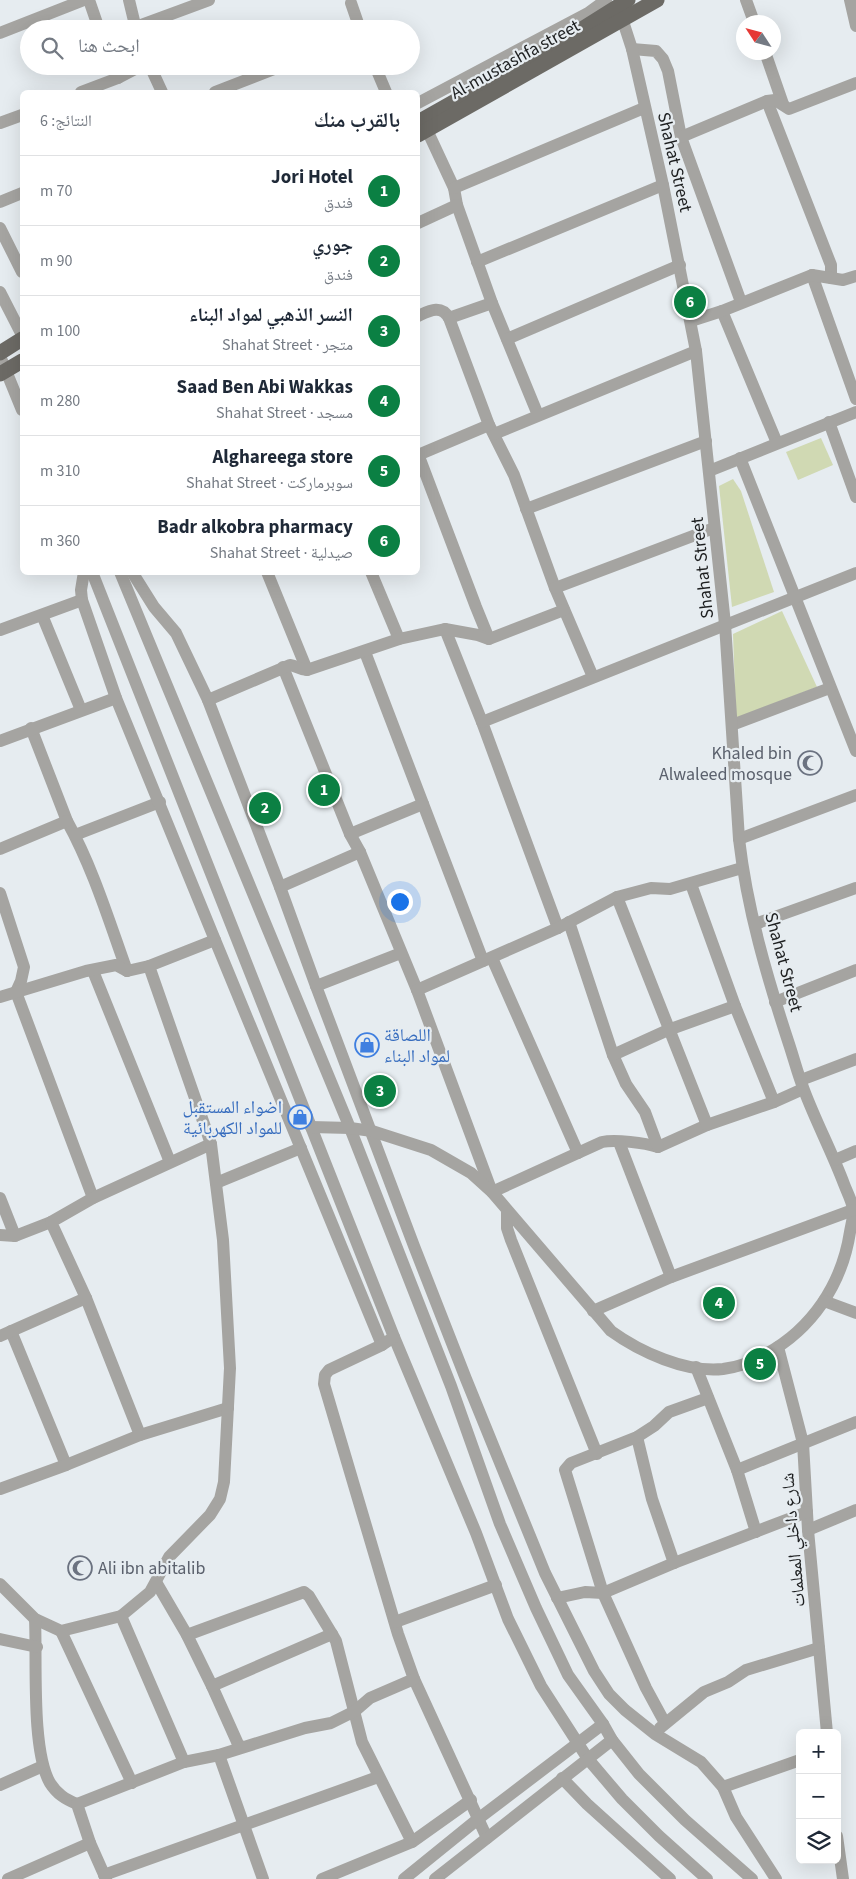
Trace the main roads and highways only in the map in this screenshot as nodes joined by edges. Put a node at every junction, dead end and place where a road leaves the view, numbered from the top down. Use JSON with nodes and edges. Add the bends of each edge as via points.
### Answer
{"nodes":[{"id":1,"x":657,"y":0,"type":"edge"},
{"id":2,"x":617,"y":2,"type":"edge"},
{"id":3,"x":421,"y":129,"type":"edge"},
{"id":4,"x":20,"y":339,"type":"edge"},
{"id":5,"x":0,"y":354,"type":"edge"},
{"id":6,"x":20,"y":362,"type":"edge"},
{"id":7,"x":3,"y":372,"type":"edge"}],
"edges":[{"from":1,"to":3,"type":"main road","name":"Al-mustashfa street"},
{"from":2,"to":3,"type":"main road","name":"Al-mustashfa street"},
{"from":4,"to":5,"type":"main road"},
{"from":6,"to":7,"type":"main road"}]}
